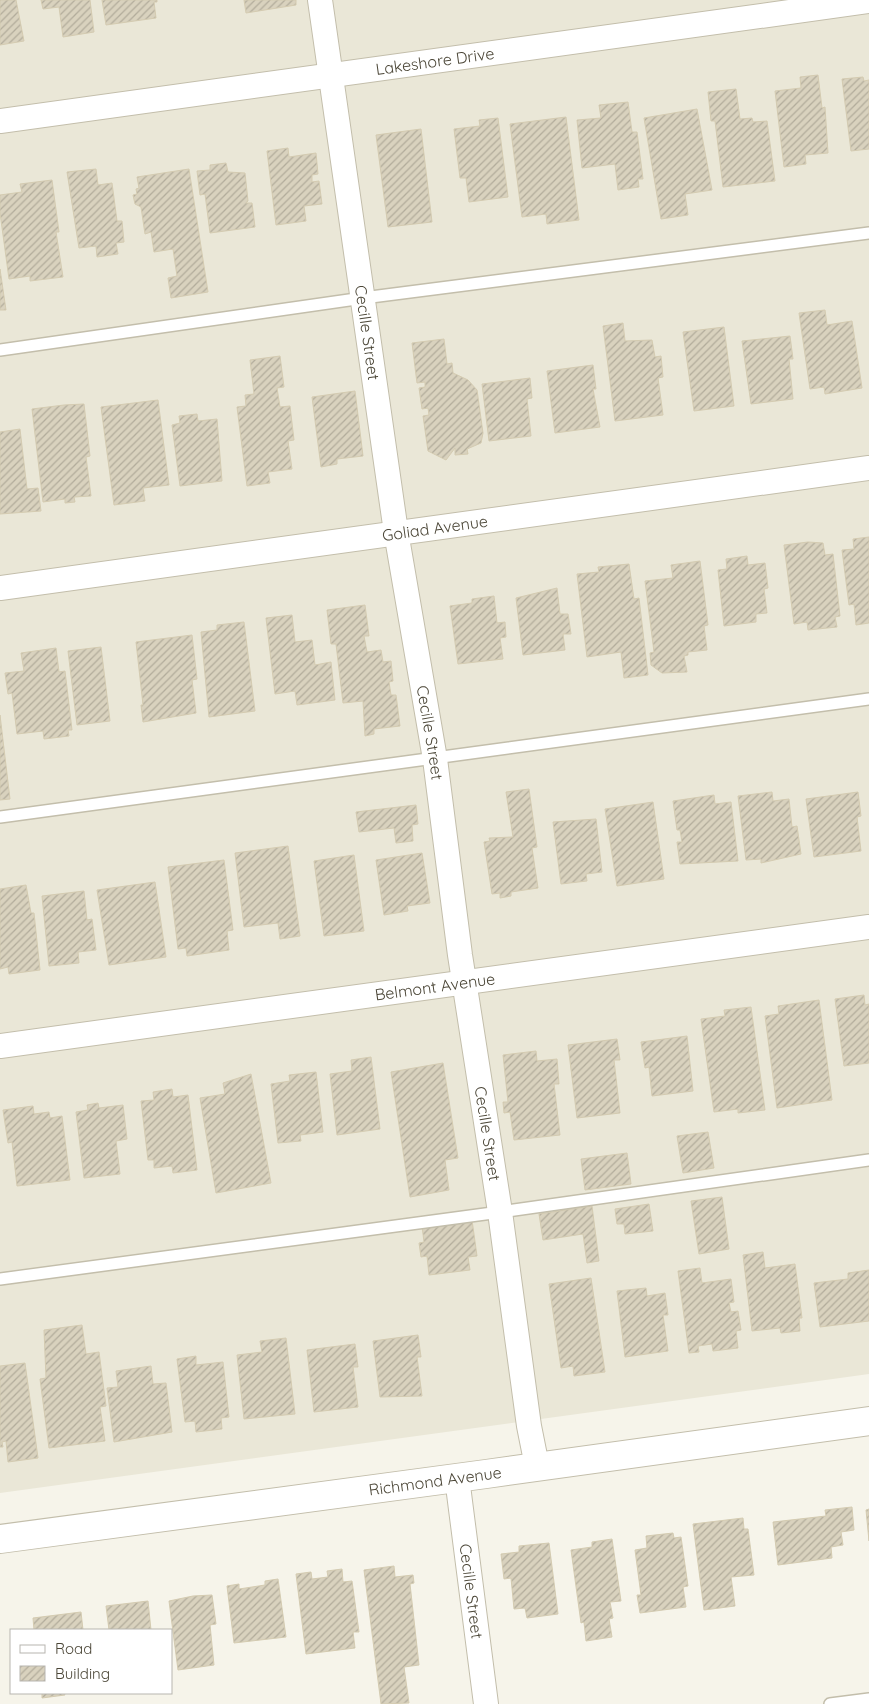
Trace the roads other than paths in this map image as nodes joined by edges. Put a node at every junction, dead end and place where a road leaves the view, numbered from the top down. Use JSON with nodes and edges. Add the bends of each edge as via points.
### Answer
{"nodes":[{"id":1,"x":320,"y":0,"type":"edge"},
{"id":2,"x":869,"y":1,"type":"edge"},
{"id":3,"x":331,"y":75,"type":"junction"},
{"id":4,"x":0,"y":120,"type":"edge"},
{"id":5,"x":869,"y":233,"type":"edge"},
{"id":6,"x":363,"y":298,"type":"junction"},
{"id":7,"x":0,"y":350,"type":"edge"},
{"id":8,"x":869,"y":468,"type":"edge"},
{"id":9,"x":396,"y":532,"type":"junction"},
{"id":10,"x":0,"y":588,"type":"edge"},
{"id":11,"x":869,"y":699,"type":"edge"},
{"id":12,"x":435,"y":758,"type":"junction"},
{"id":13,"x":0,"y":817,"type":"edge"},
{"id":14,"x":869,"y":928,"type":"edge"},
{"id":15,"x":464,"y":983,"type":"junction"},
{"id":16,"x":0,"y":1046,"type":"edge"},
{"id":17,"x":869,"y":1160,"type":"edge"},
{"id":18,"x":500,"y":1212,"type":"junction"},
{"id":19,"x":0,"y":1279,"type":"edge"},
{"id":20,"x":869,"y":1421,"type":"edge"},
{"id":21,"x":537,"y":1466,"type":"junction"},
{"id":22,"x":456,"y":1478,"type":"junction"},
{"id":23,"x":0,"y":1539,"type":"edge"},
{"id":24,"x":869,"y":1699,"type":"edge"},
{"id":25,"x":486,"y":1704,"type":"edge"},
{"id":26,"x":830,"y":1704,"type":"edge"}],
"edges":[{"from":1,"to":3,"type":"street","name":"Cecille Street"},
{"from":2,"to":3,"type":"street","name":"Lakeshore Drive"},
{"from":3,"to":4,"type":"street","name":"Lakeshore Drive"},
{"from":3,"to":6,"type":"street","name":"Cecille Street"},
{"from":5,"to":6,"type":"lane"},
{"from":6,"to":7,"type":"lane"},
{"from":6,"to":9,"type":"street","name":"Cecille Street"},
{"from":8,"to":9,"type":"street","name":"Goliad Avenue"},
{"from":9,"to":10,"type":"street","name":"Goliad Avenue"},
{"from":9,"to":12,"type":"street","name":"Cecille Street"},
{"from":11,"to":12,"type":"lane"},
{"from":12,"to":13,"type":"lane"},
{"from":12,"to":15,"type":"street","name":"Cecille Street"},
{"from":14,"to":15,"type":"street","name":"Belmont Avenue"},
{"from":15,"to":16,"type":"street","name":"Belmont Avenue"},
{"from":15,"to":18,"type":"street","name":"Cecille Street"},
{"from":17,"to":18,"type":"lane"},
{"from":18,"to":19,"type":"lane"},
{"from":18,"to":21,"type":"street","name":"Cecille Street"},
{"from":20,"to":21,"type":"street","name":"Richmond Avenue"},
{"from":21,"to":22,"type":"street","name":"Richmond Avenue"},
{"from":22,"to":23,"type":"street","name":"Richmond Avenue"},
{"from":22,"to":25,"type":"street","name":"Cecille Street"},
{"from":24,"to":26,"type":"lane"}]}
